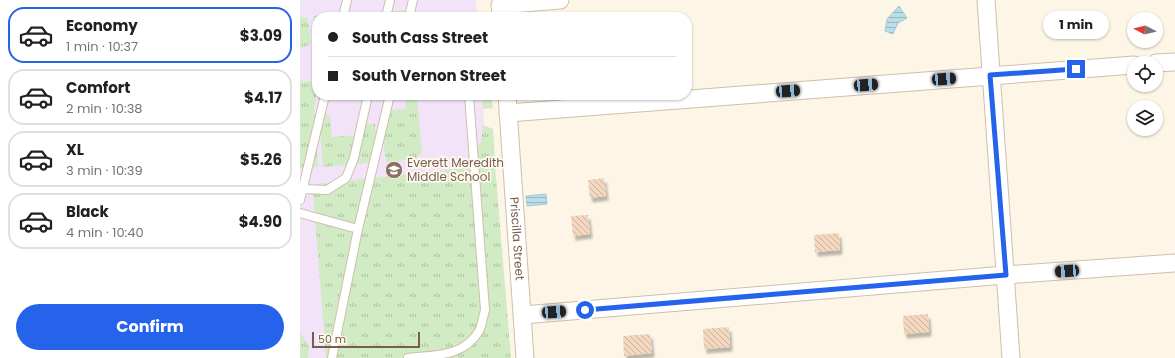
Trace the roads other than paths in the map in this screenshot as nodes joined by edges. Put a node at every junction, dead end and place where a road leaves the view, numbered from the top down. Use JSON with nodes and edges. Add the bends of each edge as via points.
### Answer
{"nodes":[{"id":1,"x":347,"y":0,"type":"edge"},
{"id":2,"x":390,"y":0,"type":"edge"},
{"id":3,"x":413,"y":0,"type":"edge"},
{"id":4,"x":560,"y":0,"type":"edge"},
{"id":5,"x":986,"y":0,"type":"edge"},
{"id":6,"x":500,"y":11,"type":"edge"},
{"id":7,"x":344,"y":12,"type":"edge"},
{"id":8,"x":387,"y":12,"type":"edge"},
{"id":9,"x":410,"y":12,"type":"edge"},
{"id":10,"x":1175,"y":62,"type":"edge"},
{"id":11,"x":1163,"y":63,"type":"edge"},
{"id":12,"x":1127,"y":65,"type":"edge"},
{"id":13,"x":990,"y":75,"type":"junction"},
{"id":14,"x":692,"y":98,"type":"edge"},
{"id":15,"x":324,"y":100,"type":"edge"},
{"id":16,"x":367,"y":100,"type":"edge"},
{"id":17,"x":389,"y":100,"type":"edge"},
{"id":18,"x":469,"y":100,"type":"edge"},
{"id":19,"x":507,"y":100,"type":"edge"},
{"id":20,"x":673,"y":100,"type":"edge"},
{"id":21,"x":508,"y":113,"type":"junction"},
{"id":22,"x":303,"y":189,"type":"junction"},
{"id":23,"x":300,"y":200,"type":"edge"},
{"id":24,"x":300,"y":213,"type":"edge"},
{"id":25,"x":358,"y":229,"type":"junction"},
{"id":26,"x":1175,"y":263,"type":"edge"},
{"id":27,"x":1006,"y":275,"type":"junction"},
{"id":28,"x":523,"y":315,"type":"junction"},
{"id":29,"x":332,"y":358,"type":"edge"},
{"id":30,"x":408,"y":358,"type":"edge"},
{"id":31,"x":525,"y":358,"type":"edge"},
{"id":32,"x":1011,"y":358,"type":"edge"}],
"edges":[{"from":1,"to":7,"type":"lane"},
{"from":2,"to":8,"type":"lane"},
{"from":3,"to":9,"type":"lane"},
{"from":4,"to":6,"type":"street"},
{"from":5,"to":13,"type":"street"},
{"from":10,"to":11,"type":"street"},
{"from":12,"to":13,"type":"street"},
{"from":13,"to":14,"type":"street"},
{"from":13,"to":27,"type":"street"},
{"from":15,"to":22,"type":"lane"},
{"from":16,"to":22,"type":"lane","via":[[354,158],[346,178],[327,190]]},
{"from":17,"to":25,"type":"lane"},
{"from":18,"to":30,"type":"lane","via":[[485,310],[479,330],[468,345],[451,353]]},
{"from":19,"to":21,"type":"street","name":"Priscilla Street"},
{"from":20,"to":21,"type":"street"},
{"from":21,"to":28,"type":"street","name":"Priscilla Street"},
{"from":22,"to":23,"type":"lane"},
{"from":24,"to":25,"type":"lane"},
{"from":25,"to":29,"type":"lane"},
{"from":26,"to":27,"type":"street"},
{"from":27,"to":28,"type":"street"},
{"from":27,"to":32,"type":"street"},
{"from":28,"to":31,"type":"street","name":"Priscilla Street"}]}
